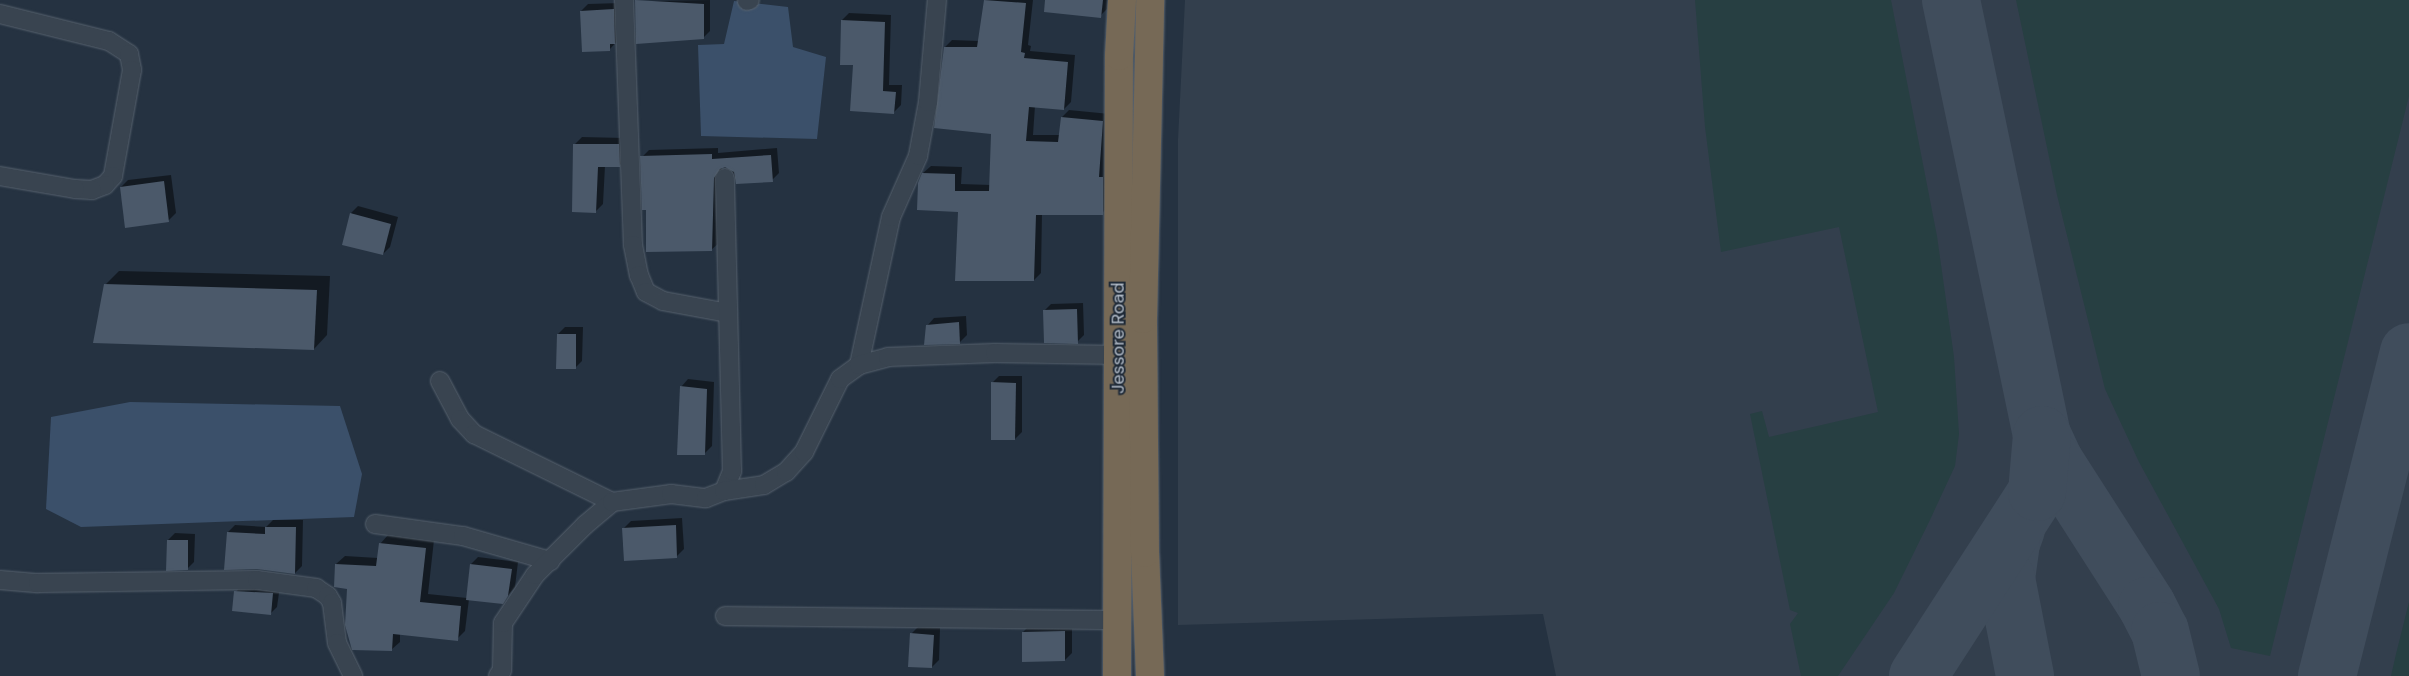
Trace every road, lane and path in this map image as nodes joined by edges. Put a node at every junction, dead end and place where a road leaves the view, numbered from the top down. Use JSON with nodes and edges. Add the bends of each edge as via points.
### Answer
{"nodes":[{"id":1,"x":0,"y":0,"type":"edge"},
{"id":2,"x":624,"y":0,"type":"edge"},
{"id":3,"x":937,"y":0,"type":"edge"},
{"id":4,"x":1122,"y":0,"type":"edge"},
{"id":5,"x":1150,"y":0,"type":"edge"},
{"id":6,"x":0,"y":4,"type":"edge"},
{"id":7,"x":0,"y":14,"type":"edge"},
{"id":8,"x":0,"y":176,"type":"edge"},
{"id":9,"x":725,"y":178,"type":"dead end"},
{"id":10,"x":728,"y":313,"type":"junction"},
{"id":11,"x":1118,"y":355,"type":"junction"},
{"id":12,"x":859,"y":365,"type":"junction"},
{"id":13,"x":440,"y":381,"type":"dead end"},
{"id":14,"x":724,"y":491,"type":"junction"},
{"id":15,"x":612,"y":502,"type":"junction"},
{"id":16,"x":375,"y":524,"type":"dead end"},
{"id":17,"x":550,"y":561,"type":"junction"},
{"id":18,"x":0,"y":580,"type":"edge"},
{"id":19,"x":725,"y":616,"type":"dead end"},
{"id":20,"x":1117,"y":620,"type":"junction"},
{"id":21,"x":353,"y":676,"type":"edge"},
{"id":22,"x":498,"y":676,"type":"edge"},
{"id":23,"x":1117,"y":676,"type":"edge"},
{"id":24,"x":1150,"y":676,"type":"edge"}],
"edges":[{"from":1,"to":6,"type":"street"},
{"from":2,"to":10,"type":"street","via":[[632,227],[639,275],[646,292],[663,301]]},
{"from":3,"to":12,"type":"street","via":[[928,102],[918,156],[891,217]]},
{"from":4,"to":11,"type":"highway","name":"Jessore Road","via":[[1118,56]]},
{"from":5,"to":24,"type":"highway","via":[[1143,318],[1145,553]]},
{"from":7,"to":8,"type":"street","via":[[109,41],[129,54],[132,70],[113,176],[105,185],[92,190],[75,189]]},
{"from":9,"to":10,"type":"street"},
{"from":10,"to":14,"type":"street","via":[[732,471]]},
{"from":11,"to":12,"type":"street","via":[[995,353],[888,357]]},
{"from":11,"to":20,"type":"highway","name":"Jessore Road"},
{"from":12,"to":14,"type":"street","via":[[840,379],[804,452],[786,472],[764,485]]},
{"from":13,"to":15,"type":"street","via":[[460,419],[474,434]]},
{"from":14,"to":15,"type":"street","via":[[706,498],[671,494]]},
{"from":15,"to":17,"type":"street"},
{"from":16,"to":17,"type":"street","via":[[480,540]]},
{"from":17,"to":22,"type":"street","via":[[535,575],[503,623],[502,670]]},
{"from":18,"to":21,"type":"street","via":[[38,583],[257,580],[316,588],[332,603],[337,643]]},
{"from":19,"to":20,"type":"street"},
{"from":20,"to":23,"type":"highway","name":"Jessore Road"}]}
